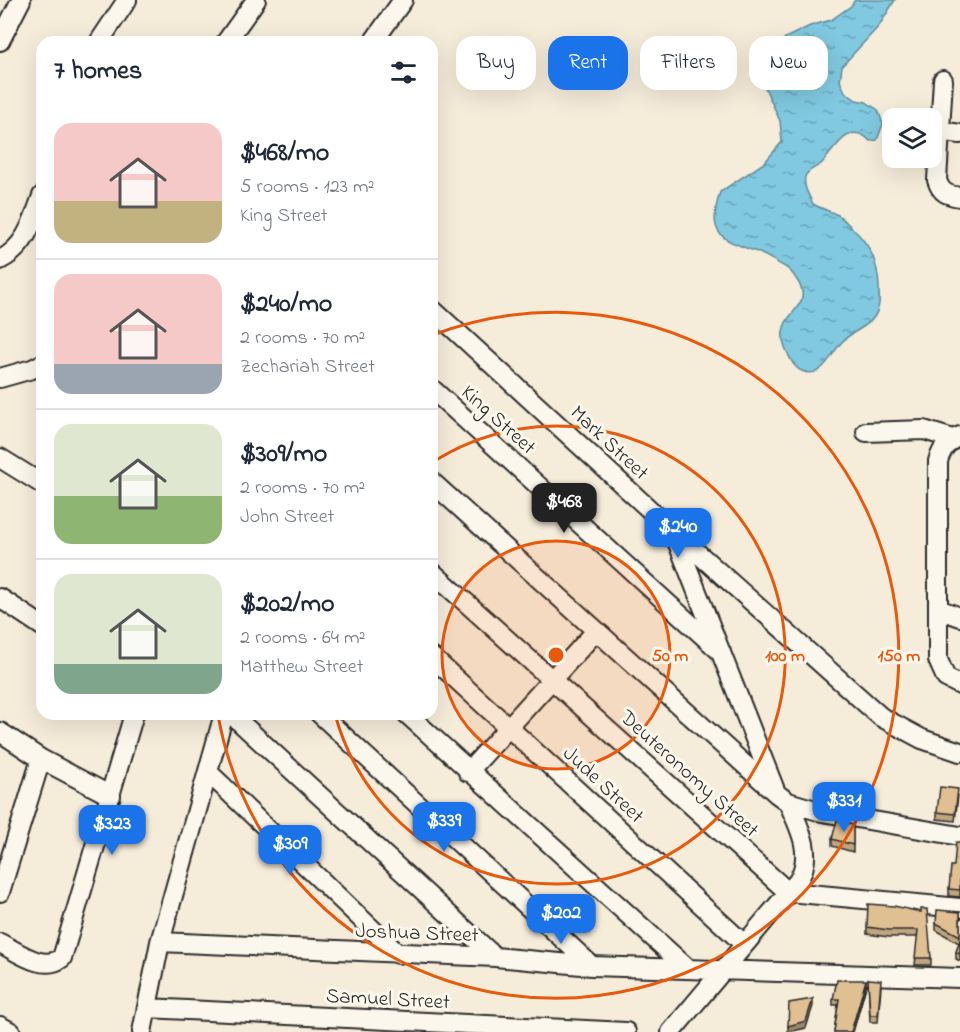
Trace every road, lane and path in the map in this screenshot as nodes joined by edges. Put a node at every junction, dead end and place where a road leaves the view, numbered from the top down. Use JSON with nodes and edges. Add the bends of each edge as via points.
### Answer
{"nodes":[{"id":1,"x":21,"y":0,"type":"edge"},
{"id":2,"x":127,"y":0,"type":"edge"},
{"id":3,"x":256,"y":0,"type":"edge"},
{"id":4,"x":403,"y":0,"type":"edge"},
{"id":5,"x":103,"y":36,"type":"edge"},
{"id":6,"x":230,"y":36,"type":"edge"},
{"id":7,"x":377,"y":36,"type":"edge"},
{"id":8,"x":0,"y":41,"type":"edge"},
{"id":9,"x":945,"y":81,"type":"edge"},
{"id":10,"x":942,"y":111,"type":"edge"},
{"id":11,"x":942,"y":131,"type":"edge"},
{"id":12,"x":960,"y":134,"type":"edge"},
{"id":13,"x":938,"y":168,"type":"edge"},
{"id":14,"x":960,"y":197,"type":"edge"},
{"id":15,"x":36,"y":213,"type":"edge"},
{"id":16,"x":0,"y":260,"type":"edge"},
{"id":17,"x":438,"y":315,"type":"edge"},
{"id":18,"x":36,"y":367,"type":"edge"},
{"id":19,"x":0,"y":378,"type":"edge"},
{"id":20,"x":438,"y":393,"type":"edge"},
{"id":21,"x":866,"y":432,"type":"dead end"},
{"id":22,"x":957,"y":437,"type":"edge"},
{"id":23,"x":0,"y":458,"type":"edge"},
{"id":24,"x":36,"y":480,"type":"edge"},
{"id":25,"x":438,"y":487,"type":"edge"},
{"id":26,"x":674,"y":532,"type":"junction"},
{"id":27,"x":438,"y":577,"type":"edge"},
{"id":28,"x":0,"y":598,"type":"edge"},
{"id":29,"x":938,"y":609,"type":"junction"},
{"id":30,"x":960,"y":617,"type":"edge"},
{"id":31,"x":36,"y":622,"type":"edge"},
{"id":32,"x":596,"y":631,"type":"junction"},
{"id":33,"x":721,"y":652,"type":"junction"},
{"id":34,"x":438,"y":662,"type":"edge"},
{"id":35,"x":552,"y":679,"type":"junction"},
{"id":36,"x":960,"y":685,"type":"edge"},
{"id":37,"x":132,"y":720,"type":"edge"},
{"id":38,"x":222,"y":720,"type":"edge"},
{"id":39,"x":238,"y":720,"type":"edge"},
{"id":40,"x":327,"y":720,"type":"edge"},
{"id":41,"x":413,"y":720,"type":"edge"},
{"id":42,"x":509,"y":727,"type":"junction"},
{"id":43,"x":0,"y":732,"type":"edge"},
{"id":44,"x":960,"y":752,"type":"edge"},
{"id":45,"x":41,"y":759,"type":"junction"},
{"id":46,"x":208,"y":772,"type":"junction"},
{"id":47,"x":468,"y":772,"type":"junction"},
{"id":48,"x":111,"y":796,"type":"junction"},
{"id":49,"x":782,"y":798,"type":"junction"},
{"id":50,"x":960,"y":836,"type":"edge"},
{"id":51,"x":0,"y":892,"type":"edge"},
{"id":52,"x":788,"y":892,"type":"junction"},
{"id":53,"x":960,"y":908,"type":"edge"},
{"id":54,"x":160,"y":942,"type":"junction"},
{"id":55,"x":0,"y":943,"type":"edge"},
{"id":56,"x":744,"y":944,"type":"junction"},
{"id":57,"x":398,"y":954,"type":"junction"},
{"id":58,"x":495,"y":957,"type":"junction"},
{"id":59,"x":592,"y":966,"type":"junction"},
{"id":60,"x":688,"y":969,"type":"junction"},
{"id":61,"x":723,"y":970,"type":"junction"},
{"id":62,"x":960,"y":978,"type":"edge"},
{"id":63,"x":147,"y":1008,"type":"junction"},
{"id":64,"x":0,"y":1026,"type":"edge"},
{"id":65,"x":10,"y":1032,"type":"edge"},
{"id":66,"x":142,"y":1032,"type":"edge"},
{"id":67,"x":626,"y":1032,"type":"edge"},
{"id":68,"x":671,"y":1032,"type":"edge"}],
"edges":[{"from":1,"to":8,"type":"street"},
{"from":2,"to":5,"type":"street"},
{"from":3,"to":6,"type":"street"},
{"from":4,"to":7,"type":"street"},
{"from":9,"to":10,"type":"street"},
{"from":11,"to":12,"type":"street"},
{"from":13,"to":14,"type":"street","via":[[939,186],[946,194]]},
{"from":15,"to":16,"type":"street","via":[[20,246]]},
{"from":17,"to":26,"type":"street","name":"Mark Street"},
{"from":18,"to":19,"type":"street"},
{"from":20,"to":33,"type":"street","name":"King Street"},
{"from":21,"to":22,"type":"street","via":[[924,430]]},
{"from":22,"to":29,"type":"street","via":[[941,452],[938,461]]},
{"from":23,"to":24,"type":"street"},
{"from":25,"to":32,"type":"street"},
{"from":26,"to":33,"type":"street"},
{"from":26,"to":44,"type":"street","name":"Mark Street","via":[[881,717],[922,739]]},
{"from":27,"to":35,"type":"street","name":"Deuteronomy Street"},
{"from":28,"to":31,"type":"street"},
{"from":29,"to":30,"type":"street"},
{"from":29,"to":36,"type":"street","via":[[939,667],[946,678]]},
{"from":32,"to":35,"type":"street"},
{"from":32,"to":49,"type":"street"},
{"from":33,"to":49,"type":"street"},
{"from":34,"to":42,"type":"street","name":"Jude Street"},
{"from":35,"to":42,"type":"street"},
{"from":35,"to":52,"type":"street","name":"Deuteronomy Street"},
{"from":37,"to":48,"type":"street"},
{"from":38,"to":46,"type":"street"},
{"from":39,"to":58,"type":"street"},
{"from":40,"to":59,"type":"street"},
{"from":41,"to":47,"type":"street"},
{"from":42,"to":47,"type":"street"},
{"from":42,"to":56,"type":"street","name":"Jude Street"},
{"from":43,"to":45,"type":"street"},
{"from":45,"to":48,"type":"street"},
{"from":45,"to":51,"type":"street"},
{"from":46,"to":54,"type":"street"},
{"from":46,"to":57,"type":"street"},
{"from":47,"to":60,"type":"street"},
{"from":48,"to":55,"type":"street","via":[[62,958],[43,964]]},
{"from":49,"to":50,"type":"street","via":[[822,812]]},
{"from":49,"to":52,"type":"street","via":[[802,833],[806,860],[803,872]]},
{"from":52,"to":53,"type":"street"},
{"from":52,"to":56,"type":"street"},
{"from":54,"to":57,"type":"street","name":"Joshua Street"},
{"from":54,"to":63,"type":"street"},
{"from":56,"to":61,"type":"street"},
{"from":57,"to":58,"type":"street","name":"Joshua Street"},
{"from":58,"to":59,"type":"street","name":"Joshua Street"},
{"from":59,"to":60,"type":"street","name":"Joshua Street"},
{"from":60,"to":61,"type":"street","name":"Joshua Street"},
{"from":61,"to":62,"type":"street","name":"Joshua Street"},
{"from":61,"to":68,"type":"street"},
{"from":63,"to":66,"type":"street"},
{"from":63,"to":67,"type":"street","name":"Samuel Street"},
{"from":64,"to":65,"type":"street"}]}
